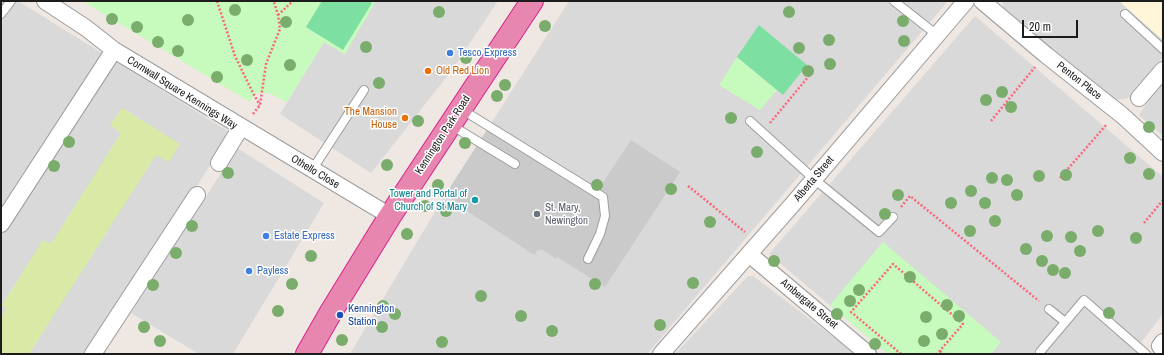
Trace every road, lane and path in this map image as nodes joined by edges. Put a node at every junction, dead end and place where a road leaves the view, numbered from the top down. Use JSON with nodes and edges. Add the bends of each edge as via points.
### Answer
{"nodes":[{"id":1,"x":11,"y":1,"type":"edge"},
{"id":2,"x":45,"y":1,"type":"edge"},
{"id":3,"x":217,"y":1,"type":"edge"},
{"id":4,"x":273,"y":1,"type":"edge"},
{"id":5,"x":293,"y":1,"type":"edge"},
{"id":6,"x":532,"y":1,"type":"edge"},
{"id":7,"x":894,"y":1,"type":"edge"},
{"id":8,"x":966,"y":1,"type":"edge"},
{"id":9,"x":993,"y":4,"type":"edge"},
{"id":10,"x":1,"y":14,"type":"edge"},
{"id":11,"x":1125,"y":14,"type":"dead end"},
{"id":12,"x":278,"y":15,"type":"junction"},
{"id":13,"x":937,"y":35,"type":"junction"},
{"id":14,"x":1163,"y":49,"type":"edge"},
{"id":15,"x":114,"y":50,"type":"junction"},
{"id":16,"x":1046,"y":55,"type":"junction"},
{"id":17,"x":1163,"y":70,"type":"edge"},
{"id":18,"x":813,"y":71,"type":"dead end"},
{"id":19,"x":364,"y":90,"type":"dead end"},
{"id":20,"x":1139,"y":98,"type":"dead end"},
{"id":21,"x":1117,"y":111,"type":"junction"},
{"id":22,"x":455,"y":117,"type":"junction"},
{"id":23,"x":750,"y":120,"type":"dead end"},
{"id":24,"x":991,"y":121,"type":"dead end"},
{"id":25,"x":241,"y":127,"type":"junction"},
{"id":26,"x":762,"y":132,"type":"junction"},
{"id":27,"x":1163,"y":153,"type":"edge"},
{"id":28,"x":219,"y":163,"type":"dead end"},
{"id":29,"x":515,"y":164,"type":"dead end"},
{"id":30,"x":312,"y":170,"type":"junction"},
{"id":31,"x":1060,"y":178,"type":"dead end"},
{"id":32,"x":814,"y":179,"type":"junction"},
{"id":33,"x":688,"y":186,"type":"dead end"},
{"id":34,"x":197,"y":195,"type":"dead end"},
{"id":35,"x":1163,"y":200,"type":"edge"},
{"id":36,"x":390,"y":216,"type":"junction"},
{"id":37,"x":893,"y":217,"type":"joint"},
{"id":38,"x":1144,"y":223,"type":"dead end"},
{"id":39,"x":1,"y":224,"type":"edge"},
{"id":40,"x":754,"y":249,"type":"junction"},
{"id":41,"x":588,"y":259,"type":"dead end"},
{"id":42,"x":1049,"y":309,"type":"joint"},
{"id":43,"x":1065,"y":322,"type":"junction"},
{"id":44,"x":1157,"y":349,"type":"edge"},
{"id":45,"x":940,"y":350,"type":"junction"},
{"id":46,"x":1040,"y":352,"type":"dead end"},
{"id":47,"x":93,"y":354,"type":"edge"},
{"id":48,"x":307,"y":354,"type":"edge"},
{"id":49,"x":661,"y":354,"type":"edge"},
{"id":50,"x":868,"y":354,"type":"edge"},
{"id":51,"x":901,"y":354,"type":"edge"},
{"id":52,"x":937,"y":354,"type":"edge"},
{"id":53,"x":944,"y":354,"type":"edge"}],
"edges":[{"from":1,"to":10,"type":"lane"},
{"from":2,"to":15,"type":"street","name":"Cornwall Square Kennings Way"},
{"from":3,"to":12,"type":"path","via":[[235,56],[260,105],[266,64],[280,29]]},
{"from":4,"to":12,"type":"path"},
{"from":5,"to":12,"type":"path"},
{"from":6,"to":22,"type":"highway","name":"Kennington Park Road"},
{"from":7,"to":13,"type":"lane"},
{"from":8,"to":13,"type":"street","name":"Alberta Street"},
{"from":9,"to":16,"type":"street","name":"Penton Place"},
{"from":11,"to":14,"type":"lane"},
{"from":13,"to":32,"type":"street","name":"Alberta Street"},
{"from":15,"to":25,"type":"street","name":"Cornwall Square Kennings Way"},
{"from":15,"to":39,"type":"street"},
{"from":16,"to":21,"type":"street","name":"Penton Place"},
{"from":16,"to":24,"type":"path"},
{"from":17,"to":20,"type":"street"},
{"from":18,"to":26,"type":"path"},
{"from":19,"to":30,"type":"lane"},
{"from":21,"to":27,"type":"street","name":"Penton Place"},
{"from":21,"to":31,"type":"path"},
{"from":22,"to":29,"type":"lane"},
{"from":22,"to":36,"type":"highway","name":"Kennington Park Road"},
{"from":22,"to":41,"type":"lane","via":[[603,197],[605,216]]},
{"from":23,"to":26,"type":"lane"},
{"from":25,"to":28,"type":"street","name":"Cornwall Square Kennings Way"},
{"from":25,"to":30,"type":"street","name":"Othello Close"},
{"from":26,"to":32,"type":"lane"},
{"from":30,"to":36,"type":"street","name":"Othello Close"},
{"from":32,"to":37,"type":"lane","via":[[879,232]]},
{"from":32,"to":40,"type":"street","name":"Alberta Street"},
{"from":33,"to":40,"type":"path"},
{"from":34,"to":47,"type":"street"},
{"from":35,"to":38,"type":"path"},
{"from":36,"to":48,"type":"highway","name":"Kennington Park Road"},
{"from":37,"to":42,"type":"path","via":[[910,196]]},
{"from":40,"to":49,"type":"street","name":"Alberta Street"},
{"from":40,"to":50,"type":"street","name":"Ambergate Street"},
{"from":42,"to":43,"type":"lane"},
{"from":43,"to":44,"type":"lane","via":[[1084,300]]},
{"from":43,"to":46,"type":"lane"},
{"from":45,"to":51,"type":"path","via":[[963,324],[893,264],[851,312]]},
{"from":45,"to":52,"type":"path"},
{"from":45,"to":53,"type":"path"}]}
